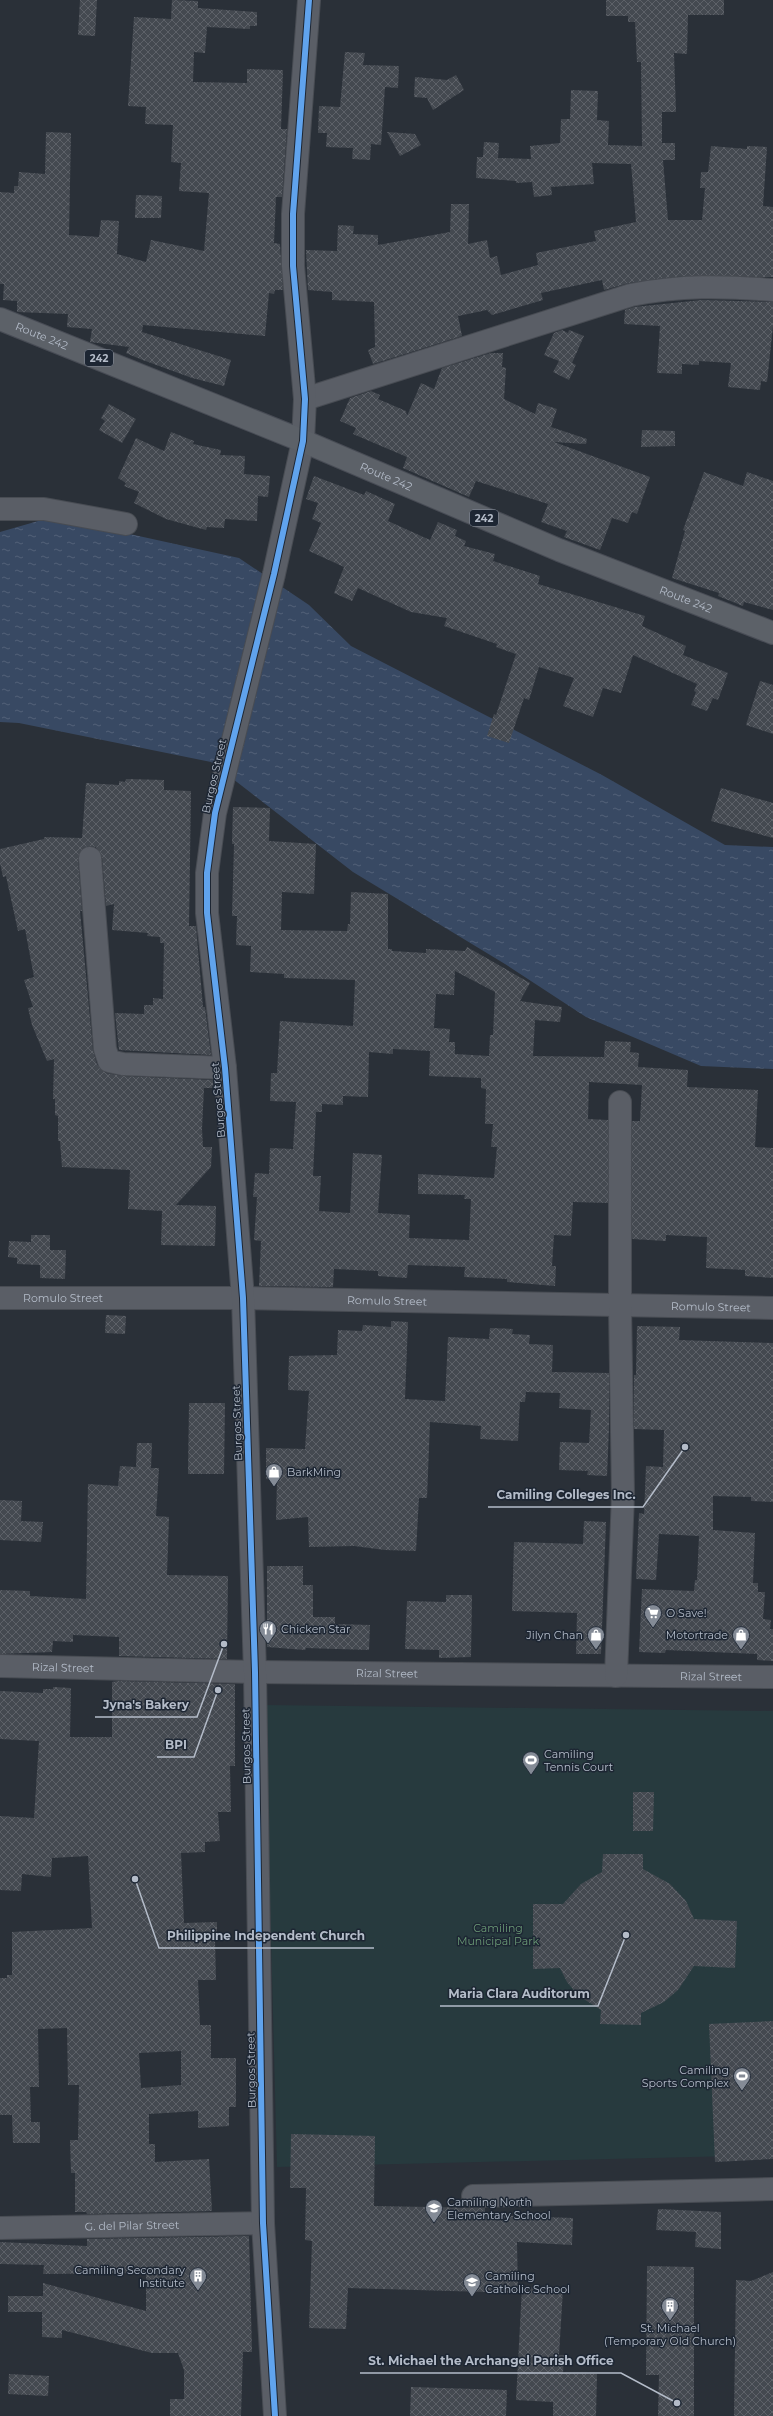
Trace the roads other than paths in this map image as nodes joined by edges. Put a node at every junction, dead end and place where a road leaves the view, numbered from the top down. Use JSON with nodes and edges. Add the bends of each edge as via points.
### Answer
{"nodes":[{"id":1,"x":309,"y":0,"type":"edge"},
{"id":2,"x":773,"y":290,"type":"edge"},
{"id":3,"x":0,"y":319,"type":"edge"},
{"id":4,"x":305,"y":399,"type":"junction"},
{"id":5,"x":304,"y":441,"type":"junction"},
{"id":6,"x":0,"y":509,"type":"edge"},
{"id":7,"x":126,"y":524,"type":"dead end"},
{"id":8,"x":773,"y":633,"type":"edge"},
{"id":9,"x":90,"y":858,"type":"dead end"},
{"id":10,"x":225,"y":1068,"type":"junction"},
{"id":11,"x":620,"y":1102,"type":"dead end"},
{"id":12,"x":0,"y":1298,"type":"edge"},
{"id":13,"x":243,"y":1298,"type":"junction"},
{"id":14,"x":620,"y":1306,"type":"junction"},
{"id":15,"x":773,"y":1308,"type":"edge"},
{"id":16,"x":0,"y":1666,"type":"edge"},
{"id":17,"x":254,"y":1672,"type":"junction"},
{"id":18,"x":616,"y":1676,"type":"junction"},
{"id":19,"x":773,"y":1677,"type":"edge"},
{"id":20,"x":773,"y":2190,"type":"edge"},
{"id":21,"x":473,"y":2196,"type":"dead end"},
{"id":22,"x":263,"y":2223,"type":"junction"},
{"id":23,"x":0,"y":2228,"type":"edge"},
{"id":24,"x":275,"y":2416,"type":"edge"}],
"edges":[{"from":1,"to":4,"type":"street","name":"Burgos Street","via":[[293,214],[294,266]]},
{"from":2,"to":4,"type":"street","via":[[710,286],[667,288],[631,295]]},
{"from":3,"to":5,"type":"main road","name":"Route 242","number":"242"},
{"from":4,"to":5,"type":"street","name":"Burgos Street"},
{"from":5,"to":8,"type":"main road","name":"Route 242","number":"242","via":[[559,550]]},
{"from":5,"to":10,"type":"street","name":"Burgos Street","via":[[215,813],[207,873],[207,913]]},
{"from":6,"to":7,"type":"street","via":[[44,509]]},
{"from":9,"to":10,"type":"street","via":[[105,1049],[109,1061],[123,1064]]},
{"from":10,"to":13,"type":"street","name":"Burgos Street"},
{"from":11,"to":14,"type":"street"},
{"from":12,"to":13,"type":"street","name":"Romulo Street"},
{"from":13,"to":14,"type":"street","name":"Romulo Street"},
{"from":13,"to":17,"type":"street","name":"Burgos Street"},
{"from":14,"to":15,"type":"street","name":"Romulo Street"},
{"from":14,"to":18,"type":"street","via":[[624,1495]]},
{"from":16,"to":17,"type":"street","name":"Rizal Street"},
{"from":17,"to":18,"type":"street","name":"Rizal Street"},
{"from":17,"to":22,"type":"street","name":"Burgos Street"},
{"from":18,"to":19,"type":"street","name":"Rizal Street"},
{"from":20,"to":21,"type":"street"},
{"from":22,"to":23,"type":"street","name":"G. del Pilar Street"},
{"from":22,"to":24,"type":"street","name":"Burgos Street"}]}
